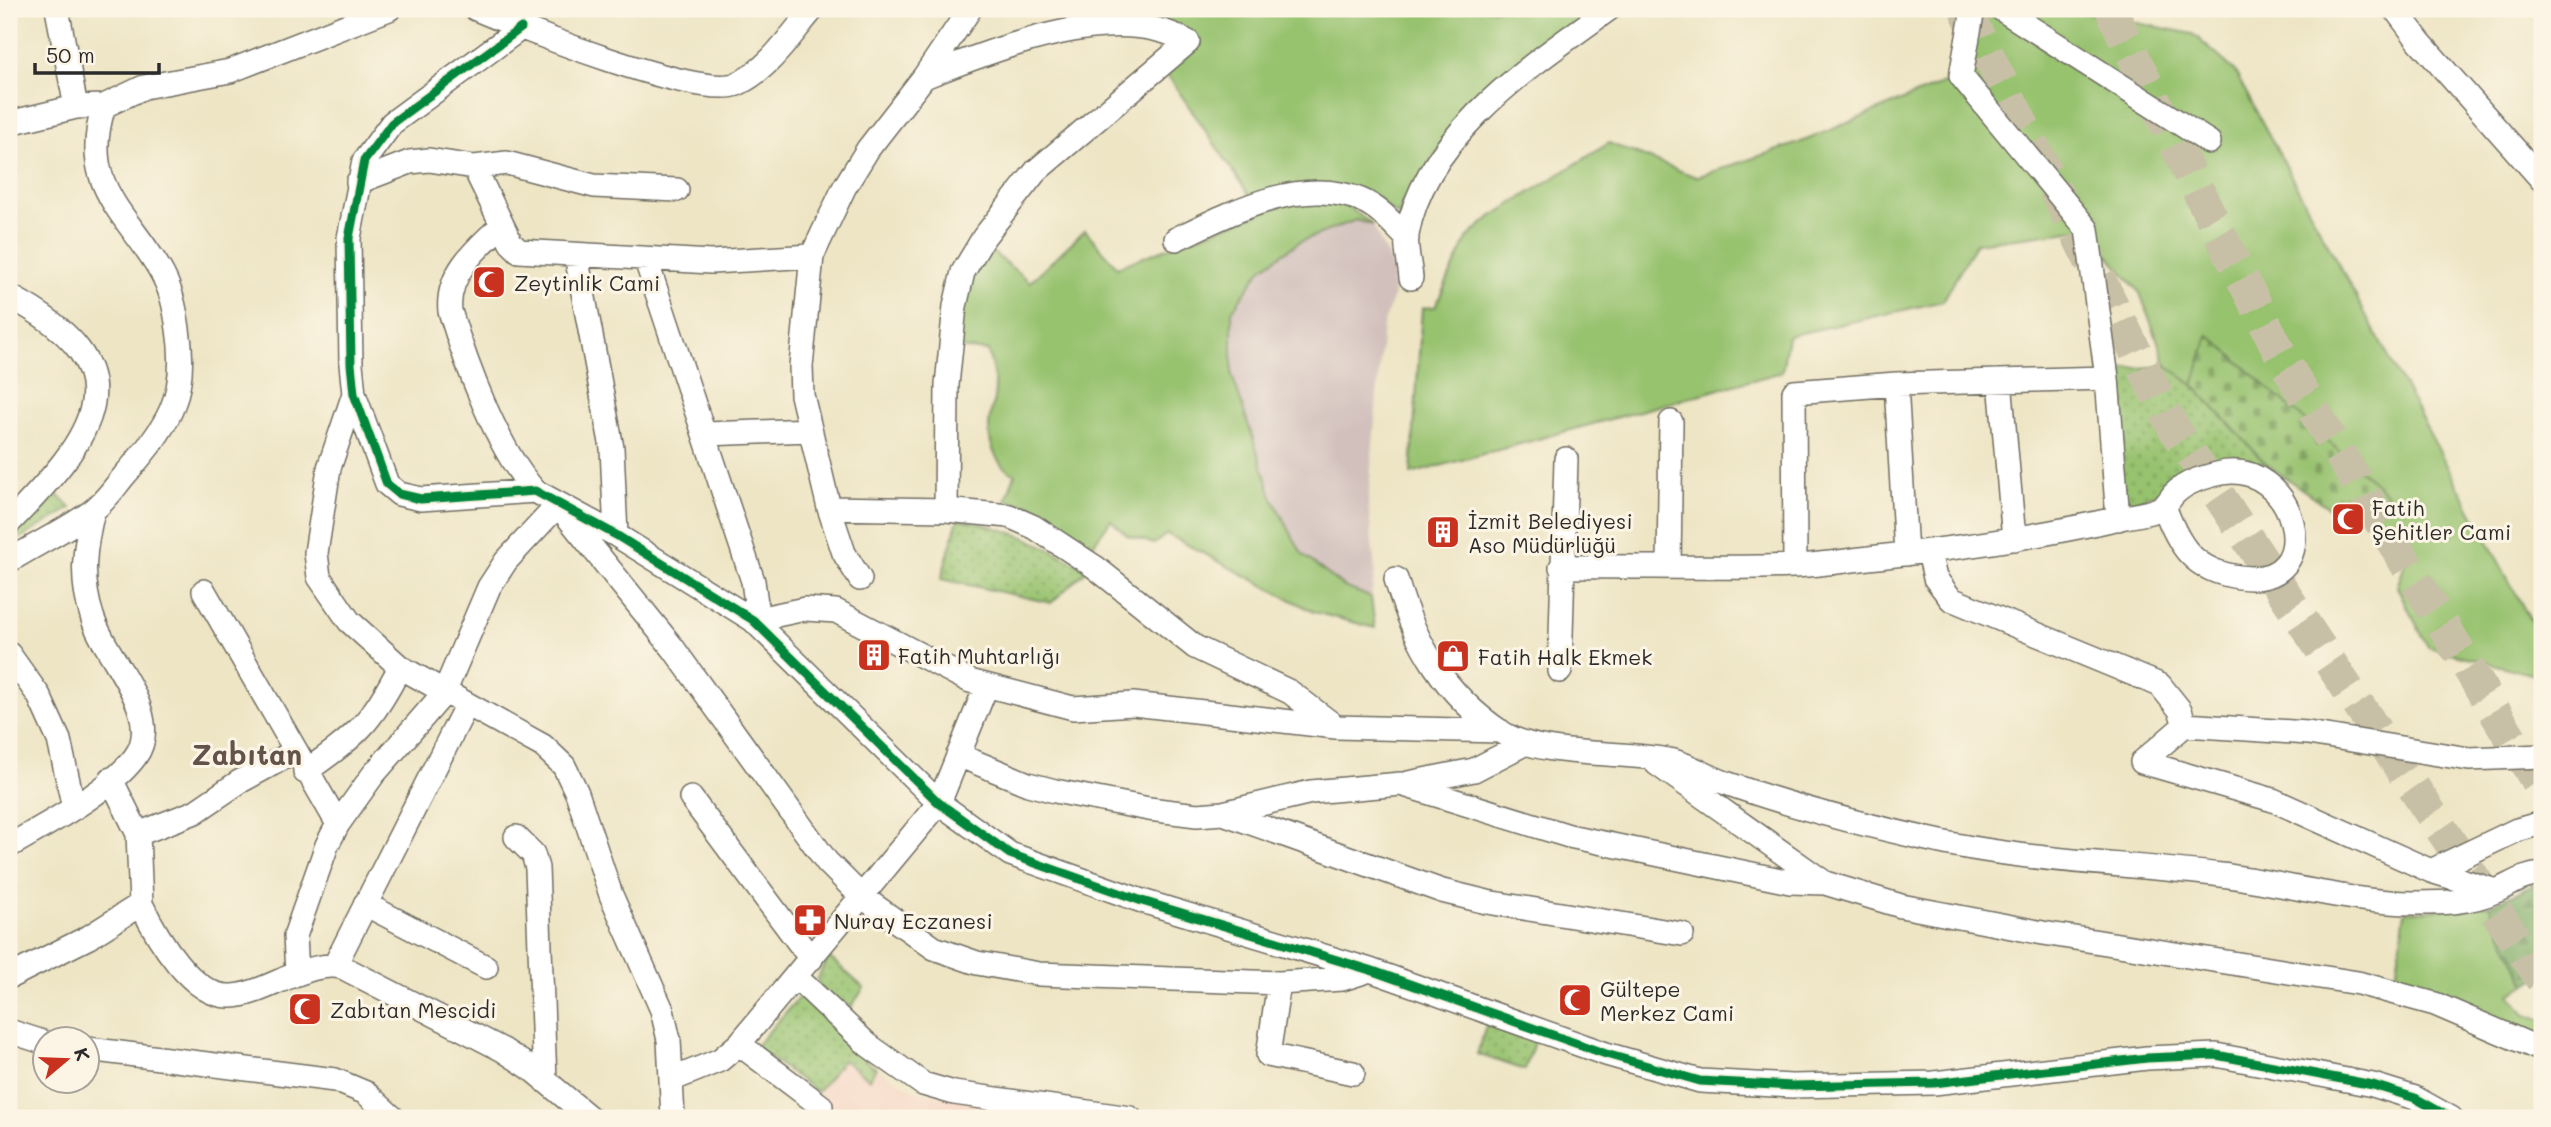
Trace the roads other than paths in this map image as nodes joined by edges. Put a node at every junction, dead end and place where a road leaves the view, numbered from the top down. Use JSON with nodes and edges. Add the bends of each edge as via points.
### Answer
{"nodes":[{"id":1,"x":57,"y":9,"type":"edge"},
{"id":2,"x":389,"y":9,"type":"edge"},
{"id":3,"x":476,"y":9,"type":"edge"},
{"id":4,"x":813,"y":9,"type":"edge"},
{"id":5,"x":970,"y":9,"type":"edge"},
{"id":6,"x":1609,"y":9,"type":"edge"},
{"id":7,"x":1973,"y":9,"type":"edge"},
{"id":8,"x":2001,"y":9,"type":"edge"},
{"id":9,"x":2395,"y":9,"type":"edge"},
{"id":10,"x":521,"y":28,"type":"junction"},
{"id":11,"x":924,"y":77,"type":"junction"},
{"id":12,"x":104,"y":106,"type":"junction"},
{"id":13,"x":76,"y":107,"type":"junction"},
{"id":14,"x":9,"y":122,"type":"edge"},
{"id":15,"x":2209,"y":142,"type":"dead end"},
{"id":16,"x":474,"y":167,"type":"junction"},
{"id":17,"x":2542,"y":180,"type":"edge"},
{"id":18,"x":358,"y":182,"type":"junction"},
{"id":19,"x":677,"y":190,"type":"dead end"},
{"id":20,"x":502,"y":225,"type":"junction"},
{"id":21,"x":1407,"y":238,"type":"junction"},
{"id":22,"x":1176,"y":239,"type":"dead end"},
{"id":23,"x":576,"y":256,"type":"junction"},
{"id":24,"x":812,"y":256,"type":"junction"},
{"id":25,"x":646,"y":260,"type":"junction"},
{"id":26,"x":1411,"y":278,"type":"dead end"},
{"id":27,"x":9,"y":296,"type":"edge"},
{"id":28,"x":2107,"y":379,"type":"junction"},
{"id":29,"x":2000,"y":381,"type":"junction"},
{"id":30,"x":1896,"y":384,"type":"junction"},
{"id":31,"x":354,"y":394,"type":"junction"},
{"id":32,"x":1671,"y":422,"type":"dead end"},
{"id":33,"x":809,"y":430,"type":"junction"},
{"id":34,"x":706,"y":434,"type":"junction"},
{"id":35,"x":1566,"y":459,"type":"dead end"},
{"id":36,"x":535,"y":492,"type":"junction"},
{"id":37,"x":558,"y":505,"type":"junction"},
{"id":38,"x":2164,"y":506,"type":"junction"},
{"id":39,"x":829,"y":508,"type":"junction"},
{"id":40,"x":946,"y":510,"type":"junction"},
{"id":41,"x":93,"y":511,"type":"junction"},
{"id":42,"x":2118,"y":519,"type":"junction"},
{"id":43,"x":9,"y":523,"type":"edge"},
{"id":44,"x":616,"y":535,"type":"junction"},
{"id":45,"x":2014,"y":540,"type":"junction"},
{"id":46,"x":1917,"y":553,"type":"junction"},
{"id":47,"x":9,"y":561,"type":"edge"},
{"id":48,"x":1669,"y":566,"type":"junction"},
{"id":49,"x":1795,"y":566,"type":"junction"},
{"id":50,"x":1561,"y":567,"type":"junction"},
{"id":51,"x":860,"y":579,"type":"dead end"},
{"id":52,"x":1396,"y":579,"type":"dead end"},
{"id":53,"x":204,"y":591,"type":"dead end"},
{"id":54,"x":752,"y":620,"type":"junction"},
{"id":55,"x":9,"y":654,"type":"edge"},
{"id":56,"x":400,"y":667,"type":"junction"},
{"id":57,"x":1560,"y":671,"type":"dead end"},
{"id":58,"x":986,"y":687,"type":"junction"},
{"id":59,"x":443,"y":693,"type":"junction"},
{"id":60,"x":466,"y":706,"type":"junction"},
{"id":61,"x":2185,"y":726,"type":"junction"},
{"id":62,"x":1336,"y":727,"type":"junction"},
{"id":63,"x":1500,"y":731,"type":"junction"},
{"id":64,"x":1524,"y":744,"type":"junction"},
{"id":65,"x":958,"y":755,"type":"junction"},
{"id":66,"x":2542,"y":756,"type":"edge"},
{"id":67,"x":1647,"y":757,"type":"junction"},
{"id":68,"x":300,"y":762,"type":"junction"},
{"id":69,"x":111,"y":779,"type":"junction"},
{"id":70,"x":1401,"y":784,"type":"junction"},
{"id":71,"x":691,"y":798,"type":"dead end"},
{"id":72,"x":939,"y":803,"type":"junction"},
{"id":73,"x":74,"y":808,"type":"junction"},
{"id":74,"x":1223,"y":813,"type":"junction"},
{"id":75,"x":2542,"y":823,"type":"edge"},
{"id":76,"x":338,"y":824,"type":"junction"},
{"id":77,"x":138,"y":834,"type":"junction"},
{"id":78,"x":516,"y":836,"type":"dead end"},
{"id":79,"x":9,"y":846,"type":"edge"},
{"id":80,"x":2431,"y":871,"type":"junction"},
{"id":81,"x":2542,"y":874,"type":"edge"},
{"id":82,"x":1825,"y":883,"type":"junction"},
{"id":83,"x":2496,"y":891,"type":"junction"},
{"id":84,"x":861,"y":896,"type":"junction"},
{"id":85,"x":141,"y":904,"type":"junction"},
{"id":86,"x":365,"y":904,"type":"junction"},
{"id":87,"x":1682,"y":934,"type":"dead end"},
{"id":88,"x":811,"y":959,"type":"junction"},
{"id":89,"x":335,"y":965,"type":"junction"},
{"id":90,"x":485,"y":967,"type":"dead end"},
{"id":91,"x":1370,"y":970,"type":"junction"},
{"id":92,"x":297,"y":974,"type":"junction"},
{"id":93,"x":9,"y":976,"type":"edge"},
{"id":94,"x":797,"y":978,"type":"junction"},
{"id":95,"x":1279,"y":983,"type":"junction"},
{"id":96,"x":9,"y":1031,"type":"edge"},
{"id":97,"x":32,"y":1038,"type":"edge"},
{"id":98,"x":739,"y":1044,"type":"junction"},
{"id":99,"x":102,"y":1051,"type":"edge"},
{"id":100,"x":2542,"y":1051,"type":"edge"},
{"id":101,"x":1353,"y":1073,"type":"dead end"},
{"id":102,"x":671,"y":1080,"type":"junction"},
{"id":103,"x":545,"y":1081,"type":"junction"},
{"id":104,"x":821,"y":1106,"type":"dead end"},
{"id":105,"x":393,"y":1118,"type":"edge"},
{"id":106,"x":590,"y":1118,"type":"edge"},
{"id":107,"x":673,"y":1118,"type":"edge"},
{"id":108,"x":1130,"y":1118,"type":"edge"},
{"id":109,"x":2451,"y":1118,"type":"edge"}],
"edges":[{"from":1,"to":13,"type":"street"},
{"from":2,"to":12,"type":"street","via":[[257,62],[144,88]]},
{"from":3,"to":10,"type":"street"},
{"from":4,"to":10,"type":"street","via":[[759,69],[723,88],[676,80]]},
{"from":5,"to":11,"type":"street"},
{"from":6,"to":21,"type":"street","via":[[1525,69],[1451,144],[1423,187]]},
{"from":7,"to":28,"type":"street","via":[[1961,76],[2087,229]]},
{"from":8,"to":15,"type":"street"},
{"from":9,"to":17,"type":"street"},
{"from":10,"to":18,"type":"street","via":[[392,123],[370,148]]},
{"from":11,"to":24,"type":"street","via":[[868,149]]},
{"from":11,"to":40,"type":"street","via":[[1060,25],[1110,15],[1145,20],[1188,42],[1036,171],[963,272],[947,385]]},
{"from":12,"to":13,"type":"street"},
{"from":12,"to":41,"type":"street","via":[[98,134],[103,183],[169,286],[179,336],[181,379],[179,394],[162,427]]},
{"from":13,"to":14,"type":"street"},
{"from":16,"to":18,"type":"street","via":[[420,160]]},
{"from":16,"to":19,"type":"street","via":[[507,163],[594,186]]},
{"from":16,"to":20,"type":"street"},
{"from":18,"to":31,"type":"street","via":[[349,238]]},
{"from":20,"to":23,"type":"street","via":[[519,251]]},
{"from":20,"to":36,"type":"street","via":[[463,266],[449,299],[456,330],[500,437]]},
{"from":21,"to":22,"type":"street","via":[[1363,201],[1321,192],[1266,202]]},
{"from":21,"to":26,"type":"street"},
{"from":23,"to":25,"type":"street"},
{"from":23,"to":44,"type":"street","via":[[612,448]]},
{"from":24,"to":25,"type":"street"},
{"from":24,"to":33,"type":"street","via":[[801,366]]},
{"from":25,"to":34,"type":"street"},
{"from":27,"to":43,"type":"street","via":[[76,348],[91,372],[96,393],[77,444]]},
{"from":28,"to":29,"type":"street"},
{"from":28,"to":42,"type":"street"},
{"from":29,"to":30,"type":"street"},
{"from":29,"to":45,"type":"street"},
{"from":30,"to":46,"type":"street"},
{"from":30,"to":49,"type":"street","via":[[1794,392]]},
{"from":31,"to":36,"type":"street","via":[[382,473],[399,494],[421,499]]},
{"from":31,"to":56,"type":"street","via":[[329,468],[316,566],[324,588],[349,621]]},
{"from":32,"to":48,"type":"street"},
{"from":33,"to":34,"type":"street"},
{"from":33,"to":39,"type":"street"},
{"from":34,"to":54,"type":"street","via":[[753,581],[756,603]]},
{"from":35,"to":50,"type":"street"},
{"from":36,"to":37,"type":"street"},
{"from":37,"to":44,"type":"street"},
{"from":37,"to":59,"type":"street","via":[[506,561],[489,587]]},
{"from":37,"to":84,"type":"street","via":[[673,648],[812,844]]},
{"from":38,"to":38,"type":"street","via":[[2182,545],[2212,572],[2267,577],[2285,566],[2290,557],[2295,534],[2290,513],[2271,488],[2251,474],[2231,472],[2196,480],[2182,486]]},
{"from":38,"to":42,"type":"street"},
{"from":39,"to":40,"type":"street"},
{"from":39,"to":51,"type":"street"},
{"from":40,"to":62,"type":"street","via":[[1009,516],[1034,527],[1095,567],[1195,647],[1290,692]]},
{"from":41,"to":47,"type":"street"},
{"from":41,"to":69,"type":"street","via":[[85,546],[86,594],[101,638],[137,699],[144,725],[136,756]]},
{"from":42,"to":45,"type":"street"},
{"from":44,"to":54,"type":"street"},
{"from":45,"to":46,"type":"street"},
{"from":46,"to":49,"type":"street"},
{"from":46,"to":61,"type":"street","via":[[1951,599],[2160,685],[2180,710]]},
{"from":48,"to":49,"type":"street"},
{"from":48,"to":50,"type":"street"},
{"from":50,"to":57,"type":"street"},
{"from":52,"to":63,"type":"street","via":[[1406,614],[1432,666]]},
{"from":53,"to":68,"type":"street"},
{"from":54,"to":58,"type":"street","via":[[805,609],[836,611]]},
{"from":54,"to":72,"type":"street"},
{"from":55,"to":73,"type":"street","via":[[39,696],[59,740]]},
{"from":56,"to":59,"type":"street"},
{"from":56,"to":68,"type":"street","via":[[367,724]]},
{"from":58,"to":62,"type":"street","via":[[1083,709],[1133,704]]},
{"from":58,"to":65,"type":"street"},
{"from":59,"to":60,"type":"street"},
{"from":59,"to":76,"type":"street"},
{"from":60,"to":86,"type":"street"},
{"from":60,"to":102,"type":"street","via":[[543,746],[571,779],[611,895],[662,1010]]},
{"from":61,"to":66,"type":"street","via":[[2308,733],[2469,759]]},
{"from":61,"to":80,"type":"street","via":[[2142,762],[2273,800]]},
{"from":62,"to":63,"type":"street"},
{"from":63,"to":64,"type":"street"},
{"from":64,"to":67,"type":"street"},
{"from":64,"to":70,"type":"street","via":[[1474,770]]},
{"from":65,"to":72,"type":"street"},
{"from":65,"to":74,"type":"street","via":[[1055,791],[1149,809]]},
{"from":67,"to":82,"type":"street"},
{"from":67,"to":83,"type":"street","via":[[1676,762],[1770,797],[1979,850],[2244,878],[2384,902],[2459,901]]},
{"from":68,"to":76,"type":"street"},
{"from":68,"to":77,"type":"street","via":[[239,782],[195,812]]},
{"from":69,"to":73,"type":"street"},
{"from":69,"to":77,"type":"street"},
{"from":70,"to":74,"type":"street","via":[[1311,792]]},
{"from":70,"to":82,"type":"street","via":[[1569,836],[1790,882]]},
{"from":71,"to":88,"type":"street"},
{"from":72,"to":84,"type":"street"},
{"from":72,"to":91,"type":"street","via":[[989,841],[1037,866]]},
{"from":73,"to":79,"type":"street"},
{"from":74,"to":87,"type":"street","via":[[1442,891]]},
{"from":75,"to":80,"type":"street"},
{"from":76,"to":92,"type":"street","via":[[295,936]]},
{"from":77,"to":85,"type":"street"},
{"from":78,"to":103,"type":"street","via":[[533,854],[537,868]]},
{"from":80,"to":83,"type":"street"},
{"from":81,"to":83,"type":"street","via":[[2522,877]]},
{"from":82,"to":100,"type":"street","via":[[1901,906],[2043,933],[2357,983],[2435,1004]]},
{"from":84,"to":88,"type":"street"},
{"from":84,"to":95,"type":"street","via":[[934,948],[1014,971]]},
{"from":85,"to":92,"type":"street","via":[[183,969],[212,993],[241,995]]},
{"from":85,"to":93,"type":"street","via":[[89,937]]},
{"from":86,"to":89,"type":"street"},
{"from":86,"to":90,"type":"street"},
{"from":88,"to":94,"type":"street"},
{"from":89,"to":92,"type":"street"},
{"from":89,"to":103,"type":"street","via":[[503,1050]]},
{"from":91,"to":95,"type":"street","via":[[1342,979]]},
{"from":91,"to":109,"type":"street","via":[[1519,1026],[1700,1081],[1897,1085],[2216,1055],[2372,1085],[2415,1098]]},
{"from":94,"to":98,"type":"street"},
{"from":94,"to":108,"type":"street","via":[[868,1045],[923,1084],[954,1093]]},
{"from":95,"to":101,"type":"street","via":[[1268,1055]]},
{"from":96,"to":97,"type":"street"},
{"from":98,"to":102,"type":"street","via":[[720,1060]]},
{"from":98,"to":104,"type":"street"},
{"from":99,"to":105,"type":"street","via":[[335,1080],[366,1093]]},
{"from":102,"to":107,"type":"street"},
{"from":103,"to":106,"type":"street"}]}
